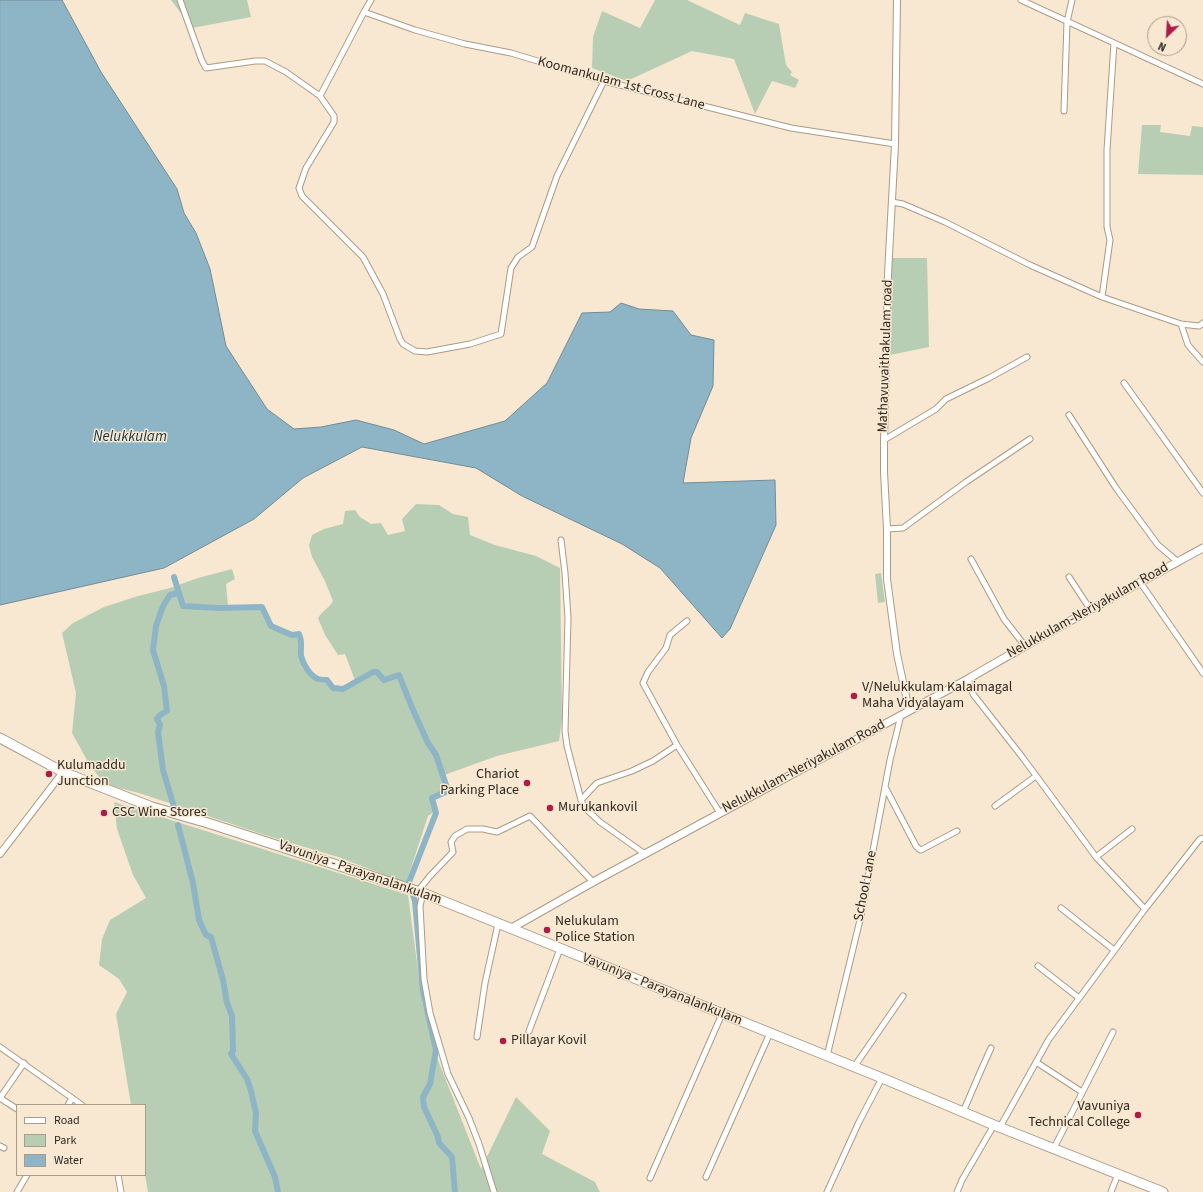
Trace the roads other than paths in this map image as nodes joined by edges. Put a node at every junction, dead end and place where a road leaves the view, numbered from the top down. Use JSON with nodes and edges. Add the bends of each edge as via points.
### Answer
{"nodes":[{"id":1,"x":180,"y":0,"type":"edge"},
{"id":2,"x":371,"y":0,"type":"edge"},
{"id":3,"x":897,"y":0,"type":"edge"},
{"id":4,"x":1021,"y":0,"type":"edge"},
{"id":5,"x":1072,"y":0,"type":"edge"},
{"id":6,"x":364,"y":12,"type":"junction"},
{"id":7,"x":1067,"y":22,"type":"junction"},
{"id":8,"x":1114,"y":43,"type":"junction"},
{"id":9,"x":604,"y":81,"type":"junction"},
{"id":10,"x":1203,"y":84,"type":"edge"},
{"id":11,"x":320,"y":96,"type":"junction"},
{"id":12,"x":1064,"y":112,"type":"dead end"},
{"id":13,"x":895,"y":144,"type":"junction"},
{"id":14,"x":892,"y":202,"type":"junction"},
{"id":15,"x":1102,"y":297,"type":"junction"},
{"id":16,"x":1203,"y":323,"type":"edge"},
{"id":17,"x":1181,"y":324,"type":"junction"},
{"id":18,"x":1027,"y":357,"type":"dead end"},
{"id":19,"x":1203,"y":362,"type":"edge"},
{"id":20,"x":1124,"y":384,"type":"dead end"},
{"id":21,"x":1070,"y":415,"type":"dead end"},
{"id":22,"x":884,"y":440,"type":"junction"},
{"id":23,"x":1030,"y":440,"type":"dead end"},
{"id":24,"x":1203,"y":493,"type":"edge"},
{"id":25,"x":887,"y":529,"type":"junction"},
{"id":26,"x":561,"y":540,"type":"dead end"},
{"id":27,"x":1203,"y":548,"type":"edge"},
{"id":28,"x":971,"y":559,"type":"dead end"},
{"id":29,"x":1178,"y":562,"type":"junction"},
{"id":30,"x":1069,"y":577,"type":"dead end"},
{"id":31,"x":1140,"y":582,"type":"junction"},
{"id":32,"x":1090,"y":609,"type":"junction"},
{"id":33,"x":688,"y":620,"type":"dead end"},
{"id":34,"x":1025,"y":646,"type":"junction"},
{"id":35,"x":1203,"y":673,"type":"edge"},
{"id":36,"x":968,"y":679,"type":"junction"},
{"id":37,"x":909,"y":710,"type":"junction"},
{"id":38,"x":901,"y":715,"type":"junction"},
{"id":39,"x":0,"y":738,"type":"edge"},
{"id":40,"x":677,"y":745,"type":"junction"},
{"id":41,"x":63,"y":772,"type":"junction"},
{"id":42,"x":1036,"y":776,"type":"junction"},
{"id":43,"x":885,"y":787,"type":"junction"},
{"id":44,"x":581,"y":800,"type":"junction"},
{"id":45,"x":995,"y":806,"type":"dead end"},
{"id":46,"x":720,"y":813,"type":"junction"},
{"id":47,"x":1132,"y":829,"type":"dead end"},
{"id":48,"x":957,"y":831,"type":"dead end"},
{"id":49,"x":1203,"y":838,"type":"edge"},
{"id":50,"x":0,"y":854,"type":"edge"},
{"id":51,"x":645,"y":854,"type":"junction"},
{"id":52,"x":1096,"y":857,"type":"junction"},
{"id":53,"x":592,"y":882,"type":"junction"},
{"id":54,"x":420,"y":892,"type":"junction"},
{"id":55,"x":1061,"y":908,"type":"dead end"},
{"id":56,"x":1145,"y":909,"type":"junction"},
{"id":57,"x":498,"y":924,"type":"junction"},
{"id":58,"x":510,"y":929,"type":"junction"},
{"id":59,"x":560,"y":949,"type":"junction"},
{"id":60,"x":1114,"y":950,"type":"junction"},
{"id":61,"x":1038,"y":966,"type":"dead end"},
{"id":62,"x":903,"y":996,"type":"dead end"},
{"id":63,"x":1079,"y":998,"type":"junction"},
{"id":64,"x":722,"y":1014,"type":"junction"},
{"id":65,"x":529,"y":1031,"type":"dead end"},
{"id":66,"x":1113,"y":1032,"type":"dead end"},
{"id":67,"x":770,"y":1033,"type":"junction"},
{"id":68,"x":477,"y":1037,"type":"dead end"},
{"id":69,"x":0,"y":1047,"type":"edge"},
{"id":70,"x":991,"y":1048,"type":"dead end"},
{"id":71,"x":827,"y":1056,"type":"junction"},
{"id":72,"x":1036,"y":1062,"type":"junction"},
{"id":73,"x":24,"y":1063,"type":"junction"},
{"id":74,"x":854,"y":1067,"type":"junction"},
{"id":75,"x":882,"y":1078,"type":"junction"},
{"id":76,"x":1082,"y":1092,"type":"junction"},
{"id":77,"x":0,"y":1098,"type":"edge"},
{"id":78,"x":72,"y":1098,"type":"junction"},
{"id":79,"x":69,"y":1104,"type":"edge"},
{"id":80,"x":81,"y":1104,"type":"edge"},
{"id":81,"x":16,"y":1109,"type":"edge"},
{"id":82,"x":963,"y":1112,"type":"junction"},
{"id":83,"x":997,"y":1126,"type":"junction"},
{"id":84,"x":1054,"y":1148,"type":"junction"},
{"id":85,"x":1118,"y":1174,"type":"junction"},
{"id":86,"x":26,"y":1176,"type":"edge"},
{"id":87,"x":118,"y":1176,"type":"edge"},
{"id":88,"x":706,"y":1177,"type":"dead end"},
{"id":89,"x":650,"y":1178,"type":"dead end"},
{"id":90,"x":17,"y":1192,"type":"edge"},
{"id":91,"x":122,"y":1192,"type":"edge"},
{"id":92,"x":494,"y":1192,"type":"edge"},
{"id":93,"x":827,"y":1192,"type":"edge"},
{"id":94,"x":957,"y":1192,"type":"edge"},
{"id":95,"x":1111,"y":1192,"type":"edge"},
{"id":96,"x":1163,"y":1192,"type":"edge"}],
"edges":[{"from":1,"to":11,"type":"street","via":[[206,68],[265,61]]},
{"from":2,"to":6,"type":"street"},
{"from":3,"to":13,"type":"street","name":"Mathavuvaithakulam road"},
{"from":4,"to":7,"type":"street"},
{"from":5,"to":7,"type":"street"},
{"from":6,"to":9,"type":"street","name":"Koomankulam 1st Cross Lane","via":[[415,30],[511,53]]},
{"from":6,"to":11,"type":"street"},
{"from":7,"to":8,"type":"street"},
{"from":7,"to":12,"type":"street"},
{"from":8,"to":10,"type":"street"},
{"from":8,"to":15,"type":"street","via":[[1107,150],[1107,227],[1110,240]]},
{"from":9,"to":11,"type":"street","via":[[557,176],[532,247],[518,257],[511,268],[501,334],[470,344],[427,352],[403,344],[383,294],[363,257],[302,196],[299,188],[306,168],[334,122],[334,116]]},
{"from":9,"to":13,"type":"street","name":"Koomankulam 1st Cross Lane","via":[[791,128]]},
{"from":13,"to":14,"type":"street","name":"Mathavuvaithakulam road"},
{"from":14,"to":15,"type":"street","via":[[903,204],[945,222],[1030,266]]},
{"from":14,"to":22,"type":"street","name":"Mathavuvaithakulam road"},
{"from":15,"to":17,"type":"street"},
{"from":16,"to":17,"type":"street","via":[[1199,326]]},
{"from":17,"to":19,"type":"street","via":[[1188,345]]},
{"from":18,"to":22,"type":"street","via":[[946,399],[936,409]]},
{"from":20,"to":24,"type":"street"},
{"from":21,"to":29,"type":"street","via":[[1116,488],[1158,545]]},
{"from":22,"to":25,"type":"street","name":"Mathavuvaithakulam road"},
{"from":23,"to":25,"type":"street","via":[[903,528]]},
{"from":25,"to":37,"type":"street","name":"Mathavuvaithakulam road","via":[[887,579],[897,654]]},
{"from":26,"to":44,"type":"street","via":[[568,618],[565,731]]},
{"from":27,"to":29,"type":"main road","name":"Nelukkulam-Neriyakulam Road"},
{"from":28,"to":34,"type":"street","via":[[1004,619]]},
{"from":29,"to":31,"type":"main road","name":"Nelukkulam-Neriyakulam Road"},
{"from":30,"to":32,"type":"street"},
{"from":31,"to":32,"type":"main road","name":"Nelukkulam-Neriyakulam Road"},
{"from":31,"to":35,"type":"street"},
{"from":32,"to":34,"type":"main road","name":"Nelukkulam-Neriyakulam Road"},
{"from":33,"to":40,"type":"street","via":[[670,635],[666,648],[642,683]]},
{"from":34,"to":36,"type":"main road","name":"Nelukkulam-Neriyakulam Road"},
{"from":36,"to":37,"type":"main road","name":"Nelukkulam-Neriyakulam Road"},
{"from":36,"to":42,"type":"street","via":[[973,694]]},
{"from":37,"to":38,"type":"main road","name":"Nelukkulam-Neriyakulam Road"},
{"from":38,"to":43,"type":"street","name":"School Lane"},
{"from":38,"to":46,"type":"main road","name":"Nelukkulam-Neriyakulam Road"},
{"from":39,"to":41,"type":"highway","name":"Vavuniya - Parayanalankulam"},
{"from":40,"to":44,"type":"street","via":[[632,771],[597,783]]},
{"from":40,"to":46,"type":"street"},
{"from":41,"to":50,"type":"street"},
{"from":41,"to":54,"type":"highway","name":"Vavuniya - Parayanalankulam","via":[[152,807]]},
{"from":42,"to":45,"type":"street"},
{"from":42,"to":52,"type":"street"},
{"from":43,"to":48,"type":"street","via":[[919,849]]},
{"from":43,"to":71,"type":"street","name":"School Lane","via":[[860,920]]},
{"from":44,"to":51,"type":"street","via":[[585,808],[600,822]]},
{"from":46,"to":51,"type":"main road","name":"Nelukkulam-Neriyakulam Road"},
{"from":47,"to":52,"type":"street"},
{"from":49,"to":56,"type":"street"},
{"from":51,"to":53,"type":"main road","name":"Nelukkulam-Neriyakulam Road"},
{"from":52,"to":56,"type":"street"},
{"from":53,"to":54,"type":"street","via":[[530,816],[497,832],[467,829],[455,836],[451,842],[453,852],[430,876]]},
{"from":53,"to":58,"type":"main road","name":"Nelukkulam-Neriyakulam Road"},
{"from":54,"to":57,"type":"highway","name":"Vavuniya - Parayanalankulam"},
{"from":54,"to":92,"type":"street","via":[[424,979],[430,1013],[448,1074],[469,1118]]},
{"from":55,"to":60,"type":"street"},
{"from":56,"to":60,"type":"street"},
{"from":57,"to":58,"type":"highway","name":"Vavuniya - Parayanalankulam"},
{"from":57,"to":68,"type":"street","via":[[485,983]]},
{"from":58,"to":59,"type":"highway","name":"Vavuniya - Parayanalankulam"},
{"from":59,"to":64,"type":"highway","name":"Vavuniya - Parayanalankulam"},
{"from":59,"to":65,"type":"street"},
{"from":60,"to":63,"type":"street"},
{"from":61,"to":63,"type":"street"},
{"from":62,"to":74,"type":"street"},
{"from":63,"to":72,"type":"street","via":[[1048,1039]]},
{"from":64,"to":67,"type":"highway","name":"Vavuniya - Parayanalankulam"},
{"from":64,"to":89,"type":"street"},
{"from":66,"to":76,"type":"street"},
{"from":67,"to":71,"type":"highway","name":"Vavuniya - Parayanalankulam"},
{"from":67,"to":88,"type":"street"},
{"from":69,"to":73,"type":"street"},
{"from":70,"to":82,"type":"street"},
{"from":71,"to":74,"type":"highway","name":"Vavuniya - Parayanalankulam"},
{"from":72,"to":76,"type":"street"},
{"from":72,"to":83,"type":"street"},
{"from":73,"to":77,"type":"street"},
{"from":73,"to":78,"type":"street"},
{"from":74,"to":75,"type":"highway","name":"Vavuniya - Parayanalankulam"},
{"from":75,"to":82,"type":"highway","name":"Vavuniya - Parayanalankulam"},
{"from":75,"to":93,"type":"street"},
{"from":76,"to":84,"type":"street"},
{"from":77,"to":81,"type":"street"},
{"from":78,"to":79,"type":"street"},
{"from":78,"to":80,"type":"street"},
{"from":82,"to":83,"type":"highway","name":"Vavuniya - Parayanalankulam"},
{"from":83,"to":84,"type":"highway","name":"Vavuniya - Parayanalankulam"},
{"from":83,"to":94,"type":"street"},
{"from":84,"to":85,"type":"highway","name":"Vavuniya - Parayanalankulam"},
{"from":85,"to":95,"type":"street"},
{"from":85,"to":96,"type":"highway","name":"Vavuniya - Parayanalankulam"},
{"from":86,"to":90,"type":"street"},
{"from":87,"to":91,"type":"street"}]}
